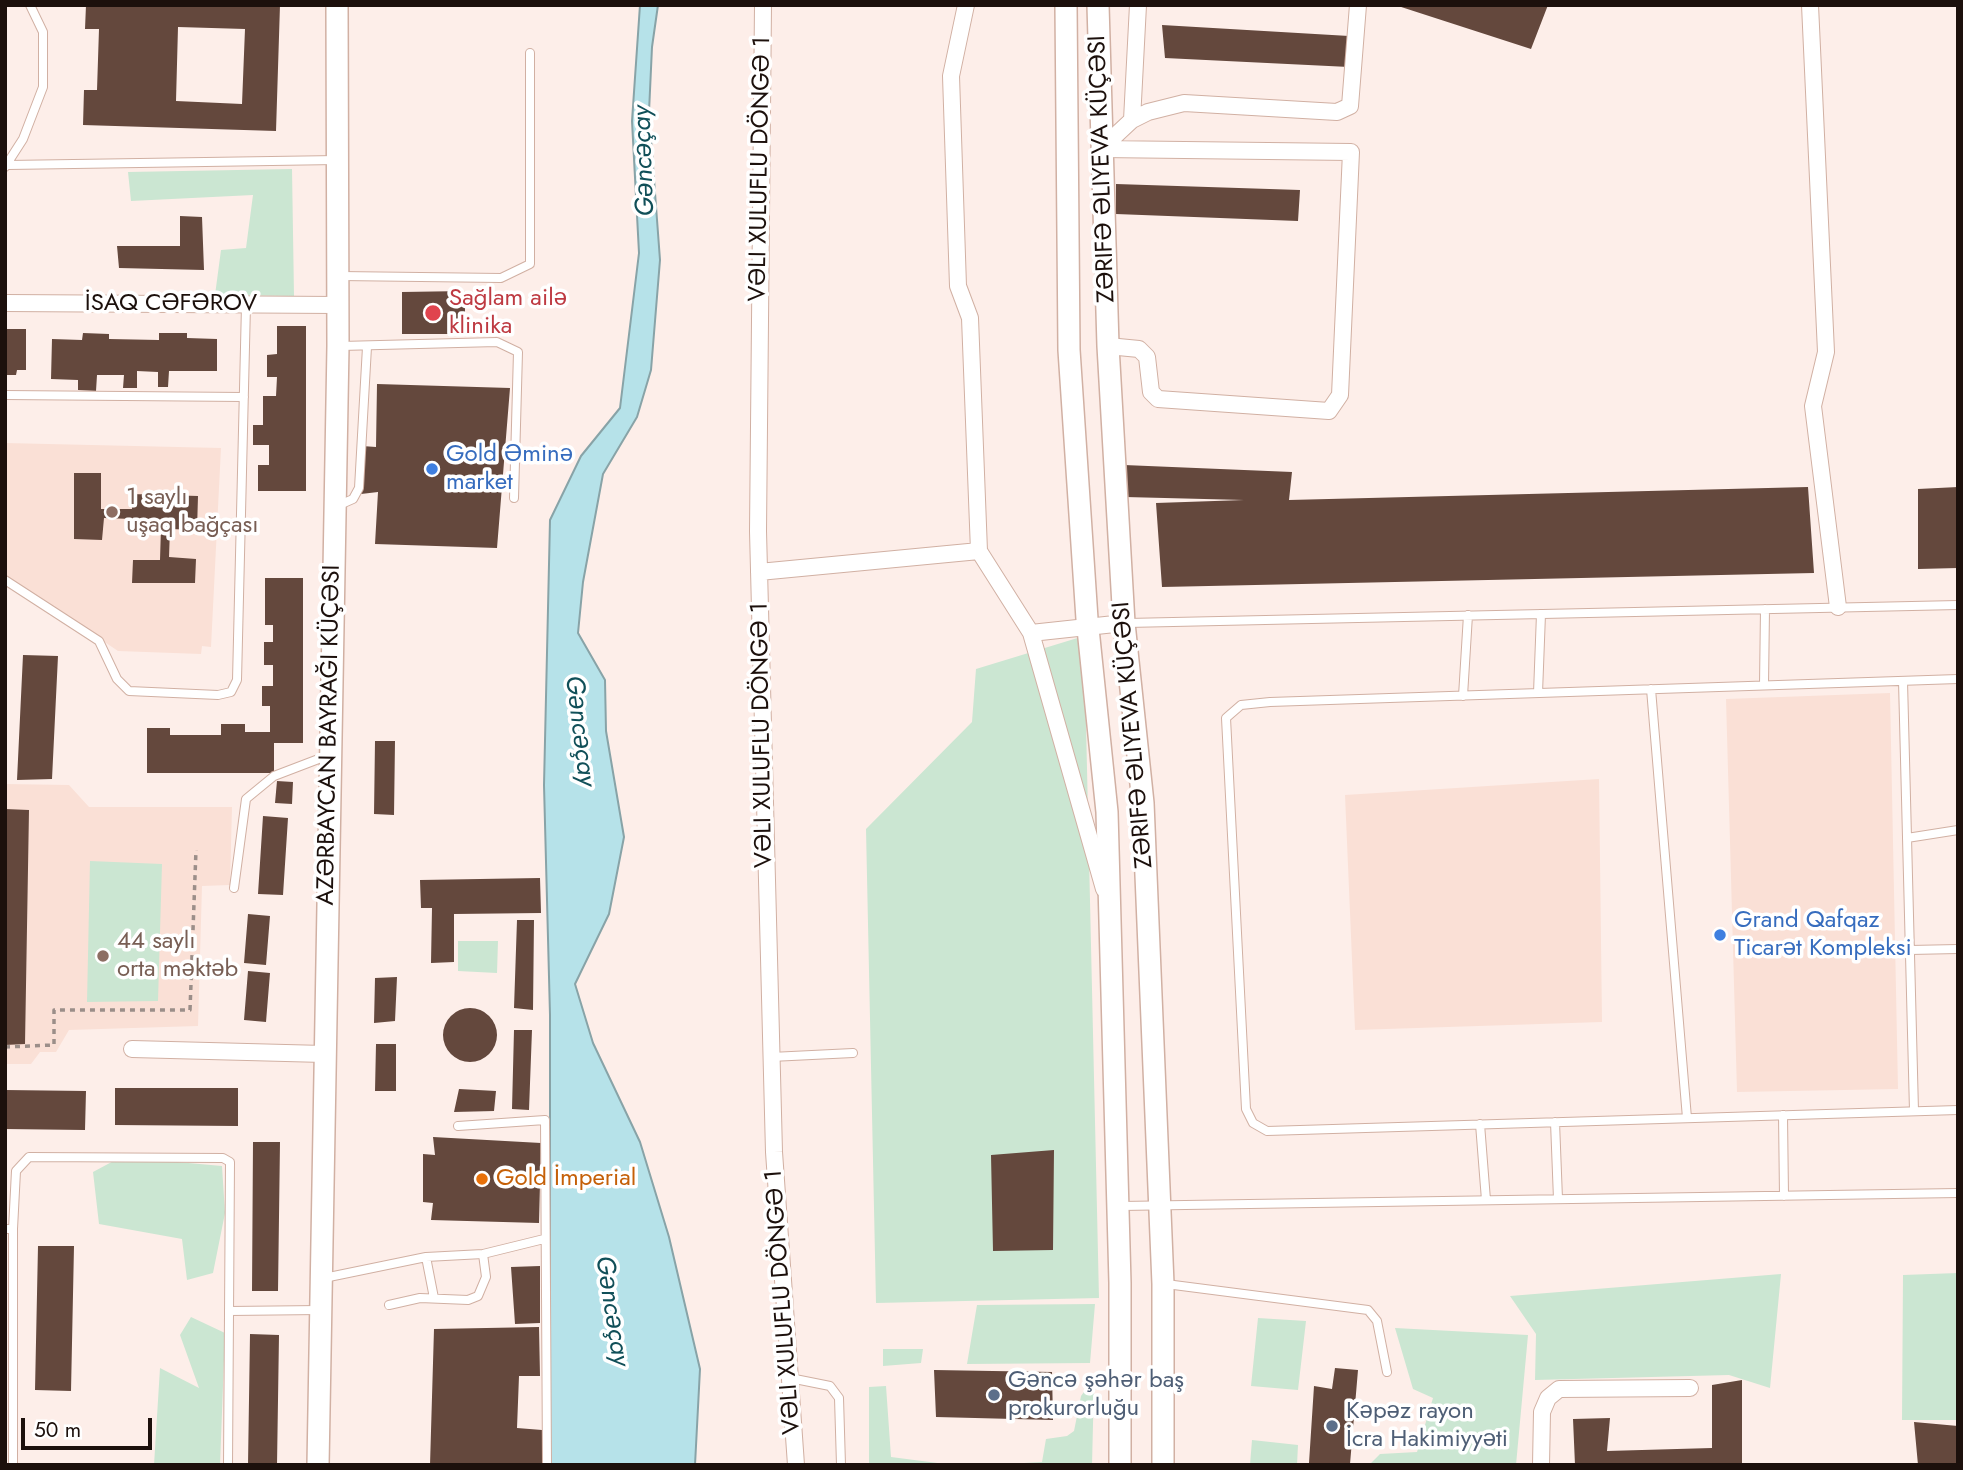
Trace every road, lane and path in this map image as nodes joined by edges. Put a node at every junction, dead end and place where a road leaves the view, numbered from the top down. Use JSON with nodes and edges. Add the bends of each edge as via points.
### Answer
{"nodes":[{"id":1,"x":30,"y":5,"type":"edge"},
{"id":2,"x":337,"y":5,"type":"edge"},
{"id":3,"x":763,"y":5,"type":"edge"},
{"id":4,"x":966,"y":5,"type":"edge"},
{"id":5,"x":1066,"y":5,"type":"edge"},
{"id":6,"x":1098,"y":5,"type":"edge"},
{"id":7,"x":1138,"y":5,"type":"edge"},
{"id":8,"x":1358,"y":5,"type":"edge"},
{"id":9,"x":1810,"y":5,"type":"edge"},
{"id":10,"x":530,"y":53,"type":"dead end"},
{"id":11,"x":1132,"y":120,"type":"junction"},
{"id":12,"x":1101,"y":149,"type":"junction"},
{"id":13,"x":337,"y":160,"type":"junction"},
{"id":14,"x":7,"y":166,"type":"edge"},
{"id":15,"x":337,"y":276,"type":"junction"},
{"id":16,"x":5,"y":303,"type":"edge"},
{"id":17,"x":246,"y":305,"type":"junction"},
{"id":18,"x":337,"y":305,"type":"junction"},
{"id":19,"x":338,"y":346,"type":"junction"},
{"id":20,"x":1108,"y":346,"type":"junction"},
{"id":21,"x":367,"y":347,"type":"junction"},
{"id":22,"x":5,"y":396,"type":"edge"},
{"id":23,"x":244,"y":397,"type":"junction"},
{"id":24,"x":514,"y":498,"type":"dead end"},
{"id":25,"x":334,"y":507,"type":"junction"},
{"id":26,"x":979,"y":551,"type":"junction"},
{"id":27,"x":759,"y":572,"type":"junction"},
{"id":28,"x":5,"y":580,"type":"edge"},
{"id":29,"x":1958,"y":605,"type":"edge"},
{"id":30,"x":1838,"y":607,"type":"junction"},
{"id":31,"x":1765,"y":609,"type":"junction"},
{"id":32,"x":1541,"y":614,"type":"junction"},
{"id":33,"x":1468,"y":615,"type":"junction"},
{"id":34,"x":1124,"y":623,"type":"junction"},
{"id":35,"x":1087,"y":628,"type":"junction"},
{"id":36,"x":1031,"y":633,"type":"junction"},
{"id":37,"x":1958,"y":679,"type":"edge"},
{"id":38,"x":1903,"y":681,"type":"junction"},
{"id":39,"x":1764,"y":685,"type":"junction"},
{"id":40,"x":1651,"y":689,"type":"junction"},
{"id":41,"x":1538,"y":693,"type":"junction"},
{"id":42,"x":1463,"y":695,"type":"junction"},
{"id":43,"x":329,"y":755,"type":"junction"},
{"id":44,"x":1958,"y":830,"type":"edge"},
{"id":45,"x":1907,"y":838,"type":"junction"},
{"id":46,"x":196,"y":850,"type":"dead end"},
{"id":47,"x":234,"y":888,"type":"dead end"},
{"id":48,"x":1109,"y":908,"type":"junction"},
{"id":49,"x":1958,"y":949,"type":"edge"},
{"id":50,"x":1910,"y":950,"type":"junction"},
{"id":51,"x":5,"y":1046,"type":"edge"},
{"id":52,"x":132,"y":1049,"type":"dead end"},
{"id":53,"x":853,"y":1053,"type":"dead end"},
{"id":54,"x":324,"y":1054,"type":"junction"},
{"id":55,"x":771,"y":1056,"type":"junction"},
{"id":56,"x":1958,"y":1110,"type":"edge"},
{"id":57,"x":1914,"y":1111,"type":"junction"},
{"id":58,"x":1783,"y":1115,"type":"junction"},
{"id":59,"x":1687,"y":1118,"type":"junction"},
{"id":60,"x":1555,"y":1122,"type":"junction"},
{"id":61,"x":1480,"y":1125,"type":"junction"},
{"id":62,"x":458,"y":1126,"type":"dead end"},
{"id":63,"x":1958,"y":1193,"type":"edge"},
{"id":64,"x":1784,"y":1196,"type":"junction"},
{"id":65,"x":1558,"y":1199,"type":"junction"},
{"id":66,"x":1486,"y":1200,"type":"junction"},
{"id":67,"x":1160,"y":1204,"type":"junction"},
{"id":68,"x":1118,"y":1206,"type":"junction"},
{"id":69,"x":9,"y":1229,"type":"edge"},
{"id":70,"x":544,"y":1239,"type":"junction"},
{"id":71,"x":483,"y":1254,"type":"junction"},
{"id":72,"x":426,"y":1257,"type":"junction"},
{"id":73,"x":321,"y":1279,"type":"junction"},
{"id":74,"x":1163,"y":1284,"type":"junction"},
{"id":75,"x":434,"y":1298,"type":"junction"},
{"id":76,"x":389,"y":1305,"type":"dead end"},
{"id":77,"x":320,"y":1310,"type":"junction"},
{"id":78,"x":229,"y":1311,"type":"junction"},
{"id":79,"x":1387,"y":1372,"type":"dead end"},
{"id":80,"x":790,"y":1378,"type":"junction"},
{"id":81,"x":1690,"y":1388,"type":"dead end"},
{"id":82,"x":9,"y":1412,"type":"edge"},
{"id":83,"x":13,"y":1465,"type":"edge"},
{"id":84,"x":228,"y":1465,"type":"edge"},
{"id":85,"x":317,"y":1465,"type":"edge"},
{"id":86,"x":547,"y":1465,"type":"edge"},
{"id":87,"x":796,"y":1465,"type":"edge"},
{"id":88,"x":841,"y":1465,"type":"edge"},
{"id":89,"x":1120,"y":1465,"type":"edge"},
{"id":90,"x":1163,"y":1465,"type":"edge"},
{"id":91,"x":1541,"y":1465,"type":"edge"}],
"edges":[{"from":1,"to":14,"type":"lane","via":[[43,32],[43,87]]},
{"from":2,"to":13,"type":"street"},
{"from":3,"to":27,"type":"street","name":"VƏLI XULUFLU DÖNGƏ 1"},
{"from":4,"to":26,"type":"street","via":[[951,76],[958,286],[970,318]]},
{"from":5,"to":35,"type":"street","name":"ZƏRIFƏ ƏLIYEVA KÜÇƏSI","via":[[1069,350]]},
{"from":6,"to":12,"type":"street","name":"ZƏRIFƏ ƏLIYEVA KÜÇƏSI"},
{"from":7,"to":11,"type":"street"},
{"from":8,"to":11,"type":"street","via":[[1350,106],[1337,111],[1184,103]]},
{"from":9,"to":30,"type":"street","via":[[1826,352],[1813,406]]},
{"from":10,"to":15,"type":"lane","via":[[530,264],[501,278]]},
{"from":11,"to":12,"type":"street"},
{"from":12,"to":20,"type":"street","name":"ZƏRIFƏ ƏLIYEVA KÜÇƏSI"},
{"from":12,"to":20,"type":"street","via":[[1351,152],[1339,395],[1329,411],[1158,399],[1151,392],[1147,357],[1139,349]]},
{"from":13,"to":14,"type":"lane"},
{"from":13,"to":15,"type":"street"},
{"from":15,"to":18,"type":"street"},
{"from":16,"to":17,"type":"street","name":"İSAQ CƏFƏROV"},
{"from":17,"to":18,"type":"street","name":"İSAQ CƏFƏROV"},
{"from":17,"to":23,"type":"lane"},
{"from":18,"to":19,"type":"street"},
{"from":19,"to":21,"type":"lane"},
{"from":19,"to":25,"type":"street"},
{"from":20,"to":34,"type":"street","name":"ZƏRIFƏ ƏLIYEVA KÜÇƏSI"},
{"from":21,"to":24,"type":"lane","via":[[497,342],[518,352]]},
{"from":21,"to":25,"type":"lane","via":[[359,488],[354,499]]},
{"from":22,"to":23,"type":"lane"},
{"from":23,"to":28,"type":"lane","via":[[237,680],[231,692],[129,691],[117,679],[99,641]]},
{"from":25,"to":43,"type":"street"},
{"from":26,"to":27,"type":"street"},
{"from":26,"to":36,"type":"street"},
{"from":27,"to":55,"type":"street","name":"VƏLI XULUFLU DÖNGƏ 1"},
{"from":29,"to":30,"type":"lane"},
{"from":30,"to":31,"type":"lane"},
{"from":31,"to":32,"type":"lane"},
{"from":31,"to":39,"type":"lane"},
{"from":32,"to":33,"type":"lane"},
{"from":32,"to":41,"type":"lane"},
{"from":33,"to":34,"type":"lane"},
{"from":33,"to":42,"type":"lane"},
{"from":34,"to":35,"type":"street"},
{"from":34,"to":67,"type":"street","name":"ZƏRIFƏ ƏLIYEVA KÜÇƏSI","via":[[1143,803]]},
{"from":35,"to":36,"type":"street"},
{"from":35,"to":48,"type":"street","name":"ZƏRIFƏ ƏLIYEVA KÜÇƏSI","via":[[1107,812]]},
{"from":36,"to":48,"type":"street"},
{"from":37,"to":38,"type":"lane"},
{"from":38,"to":39,"type":"lane"},
{"from":38,"to":45,"type":"lane"},
{"from":39,"to":40,"type":"lane"},
{"from":40,"to":41,"type":"lane"},
{"from":40,"to":59,"type":"lane"},
{"from":41,"to":42,"type":"lane"},
{"from":42,"to":61,"type":"lane","via":[[1270,702],[1241,705],[1226,718],[1247,1109],[1253,1123],[1267,1131]]},
{"from":43,"to":47,"type":"lane","via":[[274,776],[246,799]]},
{"from":43,"to":54,"type":"street"},
{"from":44,"to":45,"type":"lane"},
{"from":45,"to":50,"type":"lane"},
{"from":46,"to":51,"type":"path","via":[[190,1010],[54,1010],[54,1045]]},
{"from":48,"to":68,"type":"street","name":"ZƏRIFƏ ƏLIYEVA KÜÇƏSI"},
{"from":49,"to":50,"type":"lane"},
{"from":50,"to":57,"type":"lane"},
{"from":52,"to":54,"type":"street"},
{"from":53,"to":55,"type":"lane"},
{"from":54,"to":73,"type":"street"},
{"from":55,"to":80,"type":"street","name":"VƏLI XULUFLU DÖNGƏ 1"},
{"from":56,"to":57,"type":"lane"},
{"from":57,"to":58,"type":"lane"},
{"from":58,"to":59,"type":"lane"},
{"from":58,"to":64,"type":"lane"},
{"from":59,"to":60,"type":"lane"},
{"from":60,"to":61,"type":"lane"},
{"from":60,"to":65,"type":"lane"},
{"from":61,"to":66,"type":"lane"},
{"from":62,"to":70,"type":"lane","via":[[545,1120]]},
{"from":63,"to":64,"type":"lane"},
{"from":64,"to":65,"type":"lane"},
{"from":65,"to":66,"type":"lane"},
{"from":66,"to":67,"type":"lane"},
{"from":67,"to":68,"type":"lane"},
{"from":67,"to":74,"type":"street","name":"ZƏRIFƏ ƏLIYEVA KÜÇƏSI"},
{"from":68,"to":89,"type":"street","name":"ZƏRIFƏ ƏLIYEVA KÜÇƏSI"},
{"from":69,"to":78,"type":"lane","via":[[16,1171],[29,1157],[223,1158],[230,1162],[231,1175]]},
{"from":69,"to":82,"type":"lane"},
{"from":70,"to":71,"type":"lane"},
{"from":70,"to":86,"type":"lane"},
{"from":71,"to":72,"type":"lane"},
{"from":71,"to":75,"type":"lane","via":[[486,1277],[478,1296],[468,1300]]},
{"from":72,"to":73,"type":"lane"},
{"from":72,"to":75,"type":"lane"},
{"from":73,"to":77,"type":"street"},
{"from":74,"to":79,"type":"lane","via":[[1368,1310],[1377,1321]]},
{"from":74,"to":90,"type":"street","name":"ZƏRIFƏ ƏLIYEVA KÜÇƏSI"},
{"from":75,"to":76,"type":"lane"},
{"from":77,"to":78,"type":"lane"},
{"from":77,"to":85,"type":"street"},
{"from":78,"to":84,"type":"lane"},
{"from":80,"to":87,"type":"street","name":"VƏLI XULUFLU DÖNGƏ 1"},
{"from":80,"to":88,"type":"lane","via":[[830,1386],[839,1398]]},
{"from":81,"to":91,"type":"street","via":[[1559,1389],[1542,1412]]},
{"from":82,"to":83,"type":"lane"}]}
